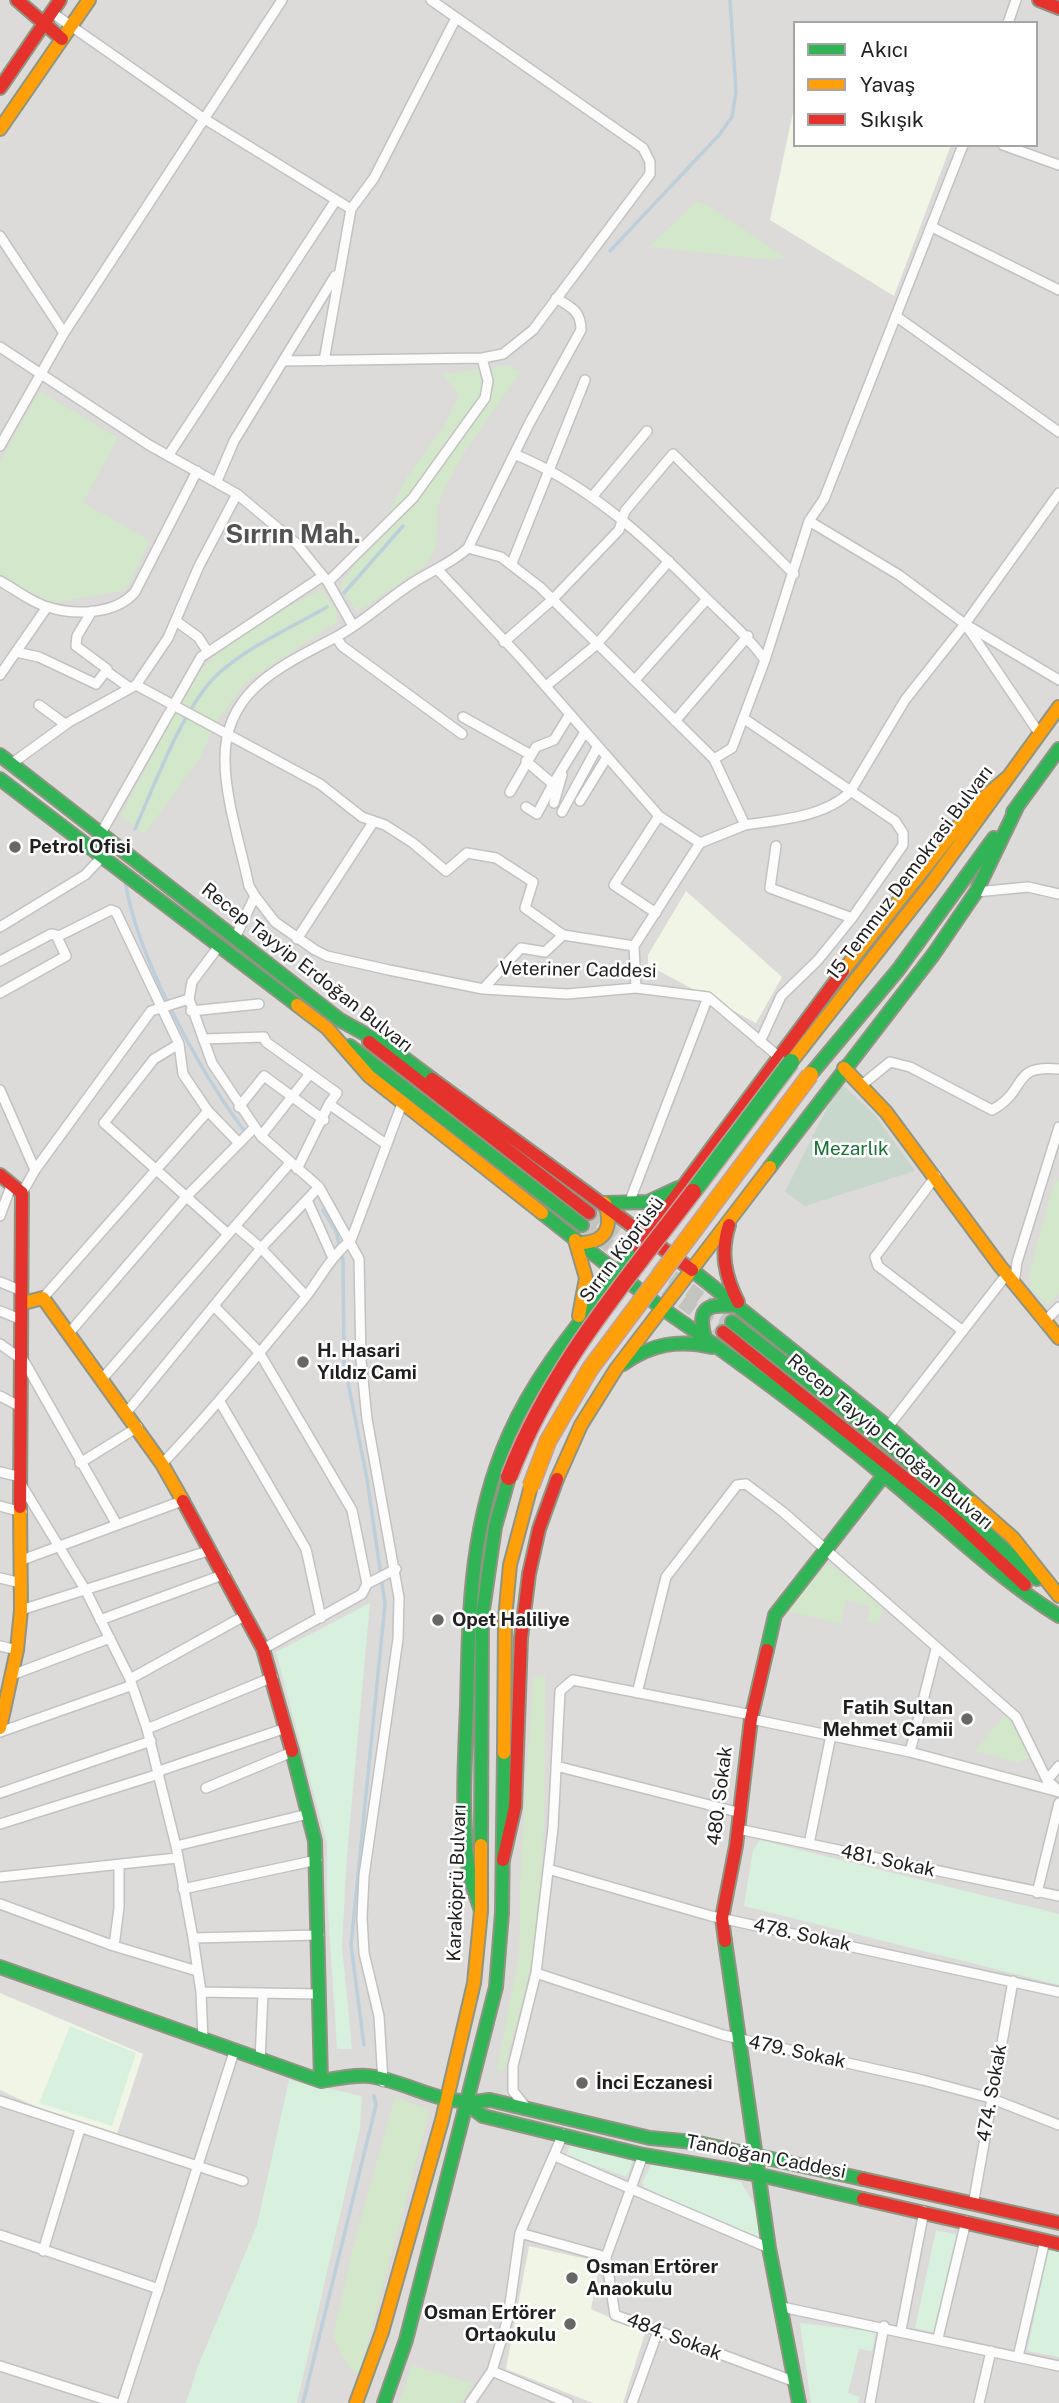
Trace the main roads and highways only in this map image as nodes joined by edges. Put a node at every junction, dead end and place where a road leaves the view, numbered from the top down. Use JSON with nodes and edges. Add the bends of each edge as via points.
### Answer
{"nodes":[{"id":1,"x":17,"y":0,"type":"edge"},
{"id":2,"x":89,"y":0,"type":"edge"},
{"id":3,"x":1039,"y":0,"type":"edge"},
{"id":4,"x":1059,"y":8,"type":"edge"},
{"id":5,"x":52,"y":13,"type":"edge"},
{"id":6,"x":66,"y":33,"type":"junction"},
{"id":7,"x":0,"y":88,"type":"edge"},
{"id":8,"x":0,"y":129,"type":"edge"},
{"id":9,"x":1059,"y":707,"type":"edge"},
{"id":10,"x":1059,"y":750,"type":"edge"},
{"id":11,"x":6,"y":759,"type":"edge"},
{"id":12,"x":0,"y":779,"type":"edge"},
{"id":13,"x":1018,"y":804,"type":"junction"},
{"id":14,"x":334,"y":1024,"type":"junction"},
{"id":15,"x":785,"y":1059,"type":"junction"},
{"id":16,"x":844,"y":1068,"type":"junction"},
{"id":17,"x":8,"y":1184,"type":"edge"},
{"id":18,"x":681,"y":1187,"type":"junction"},
{"id":19,"x":605,"y":1203,"type":"junction"},
{"id":20,"x":735,"y":1211,"type":"junction"},
{"id":21,"x":581,"y":1229,"type":"junction"},
{"id":22,"x":646,"y":1235,"type":"junction"},
{"id":23,"x":692,"y":1270,"type":"junction"},
{"id":24,"x":618,"y":1274,"type":"junction"},
{"id":25,"x":23,"y":1297,"type":"junction"},
{"id":26,"x":740,"y":1307,"type":"junction"},
{"id":27,"x":663,"y":1309,"type":"junction"},
{"id":28,"x":575,"y":1326,"type":"junction"},
{"id":29,"x":705,"y":1338,"type":"junction"},
{"id":30,"x":1059,"y":1338,"type":"edge"},
{"id":31,"x":722,"y":1349,"type":"junction"},
{"id":32,"x":616,"y":1369,"type":"junction"},
{"id":33,"x":884,"y":1475,"type":"junction"},
{"id":34,"x":509,"y":1477,"type":"joint"},
{"id":35,"x":1059,"y":1597,"type":"edge"},
{"id":36,"x":1059,"y":1616,"type":"edge"},
{"id":37,"x":1,"y":1724,"type":"edge"},
{"id":38,"x":503,"y":1860,"type":"junction"},
{"id":39,"x":481,"y":1911,"type":"junction"},
{"id":40,"x":0,"y":1967,"type":"edge"},
{"id":41,"x":321,"y":2081,"type":"junction"},
{"id":42,"x":445,"y":2101,"type":"junction"},
{"id":43,"x":467,"y":2104,"type":"junction"},
{"id":44,"x":759,"y":2167,"type":"junction"},
{"id":45,"x":1059,"y":2224,"type":"edge"},
{"id":46,"x":1052,"y":2242,"type":"edge"},
{"id":47,"x":356,"y":2403,"type":"edge"},
{"id":48,"x":384,"y":2403,"type":"edge"},
{"id":49,"x":799,"y":2403,"type":"edge"}],
"edges":[{"from":1,"to":5,"type":"main road"},
{"from":2,"to":6,"type":"main road"},
{"from":3,"to":4,"type":"main road"},
{"from":5,"to":6,"type":"main road"},
{"from":5,"to":7,"type":"main road"},
{"from":6,"to":8,"type":"main road"},
{"from":9,"to":15,"type":"main road","name":"15 Temmuz Demokrasi Bulvarı","via":[[930,886]]},
{"from":10,"to":13,"type":"main road"},
{"from":11,"to":14,"type":"main road","name":"Recep Tayyip Erdoğan Bulvarı","via":[[235,938]]},
{"from":12,"to":14,"type":"main road","name":"Recep Tayyip Erdoğan Bulvarı","via":[[219,946]]},
{"from":13,"to":16,"type":"main road","via":[[976,892]]},
{"from":13,"to":38,"type":"main road","bridge":true,"via":[[898,970],[810,1075],[590,1369],[548,1441],[510,1565],[505,1619]]},
{"from":14,"to":19,"type":"main road","via":[[392,1049]]},
{"from":14,"to":21,"type":"main road","name":"Recep Tayyip Erdoğan Bulvarı"},
{"from":14,"to":21,"type":"main road","via":[[369,1076]]},
{"from":15,"to":18,"type":"main road"},
{"from":15,"to":34,"type":"main road","name":"Sırrın Köprüsü","bridge":true,"via":[[572,1351],[526,1433]]},
{"from":16,"to":20,"type":"main road"},
{"from":16,"to":30,"type":"main road","via":[[863,1084]]},
{"from":17,"to":25,"type":"main road"},
{"from":18,"to":19,"type":"main road","via":[[629,1204]]},
{"from":18,"to":22,"type":"main road"},
{"from":19,"to":21,"type":"main road","via":[[610,1228],[596,1244]]},
{"from":19,"to":22,"type":"main road"},
{"from":20,"to":23,"type":"main road"},
{"from":20,"to":26,"type":"main road","via":[[723,1241],[723,1268]]},
{"from":21,"to":24,"type":"main road"},
{"from":21,"to":28,"type":"main road","via":[[586,1300]]},
{"from":22,"to":23,"type":"main road"},
{"from":22,"to":24,"type":"main road"},
{"from":23,"to":26,"type":"main road"},
{"from":23,"to":27,"type":"main road"},
{"from":24,"to":27,"type":"main road"},
{"from":24,"to":28,"type":"main road"},
{"from":25,"to":37,"type":"main road","via":[[19,1354],[21,1610]]},
{"from":25,"to":41,"type":"main road","via":[[43,1298],[138,1427],[225,1574],[263,1649],[317,1860]]},
{"from":26,"to":29,"type":"main road","via":[[723,1303],[704,1311],[700,1320]]},
{"from":26,"to":35,"type":"main road","via":[[888,1427],[1013,1538]]},
{"from":27,"to":29,"type":"main road"},
{"from":27,"to":32,"type":"main road"},
{"from":28,"to":39,"type":"main road","via":[[531,1391],[508,1436],[472,1557],[465,1772],[469,1870]]},
{"from":29,"to":31,"type":"main road"},
{"from":31,"to":32,"type":"main road","via":[[665,1343]]},
{"from":31,"to":33,"type":"main road"},
{"from":32,"to":38,"type":"main road","via":[[581,1425],[557,1479],[529,1574],[521,1638],[515,1807]]},
{"from":33,"to":36,"type":"main road","via":[[1013,1587]]},
{"from":33,"to":44,"type":"main road","name":"480. Sokak","via":[[775,1615],[751,1717],[722,1918]]},
{"from":34,"to":39,"type":"main road","name":"Karaköprü Bulvarı","via":[[495,1527],[482,1617]]},
{"from":35,"to":36,"type":"main road","name":"Recep Tayyip Erdoğan Bulvarı","via":[[899,1453],[727,1327],[947,1512]]},
{"from":38,"to":43,"type":"main road","via":[[496,1987]]},
{"from":39,"to":42,"type":"main road","name":"Karaköprü Bulvarı","via":[[474,1983]]},
{"from":40,"to":41,"type":"main road"},
{"from":41,"to":42,"type":"main road","name":"Tandoğan Caddesi","via":[[373,2076]]},
{"from":42,"to":43,"type":"main road","name":"Tandoğan Caddesi"},
{"from":42,"to":47,"type":"main road","name":"Karaköprü Bulvarı","via":[[382,2332]]},
{"from":43,"to":44,"type":"main road","name":"Tandoğan Caddesi","via":[[483,2116],[643,2154]]},
{"from":43,"to":44,"type":"main road","name":"Tandoğan Caddesi","via":[[490,2100],[650,2138],[694,2142]]},
{"from":43,"to":48,"type":"main road","via":[[406,2340]]},
{"from":44,"to":45,"type":"main road","name":"Tandoğan Caddesi"},
{"from":44,"to":46,"type":"main road","name":"Tandoğan Caddesi"},
{"from":44,"to":49,"type":"main road","name":"480. Sokak","via":[[769,2248]]}]}
